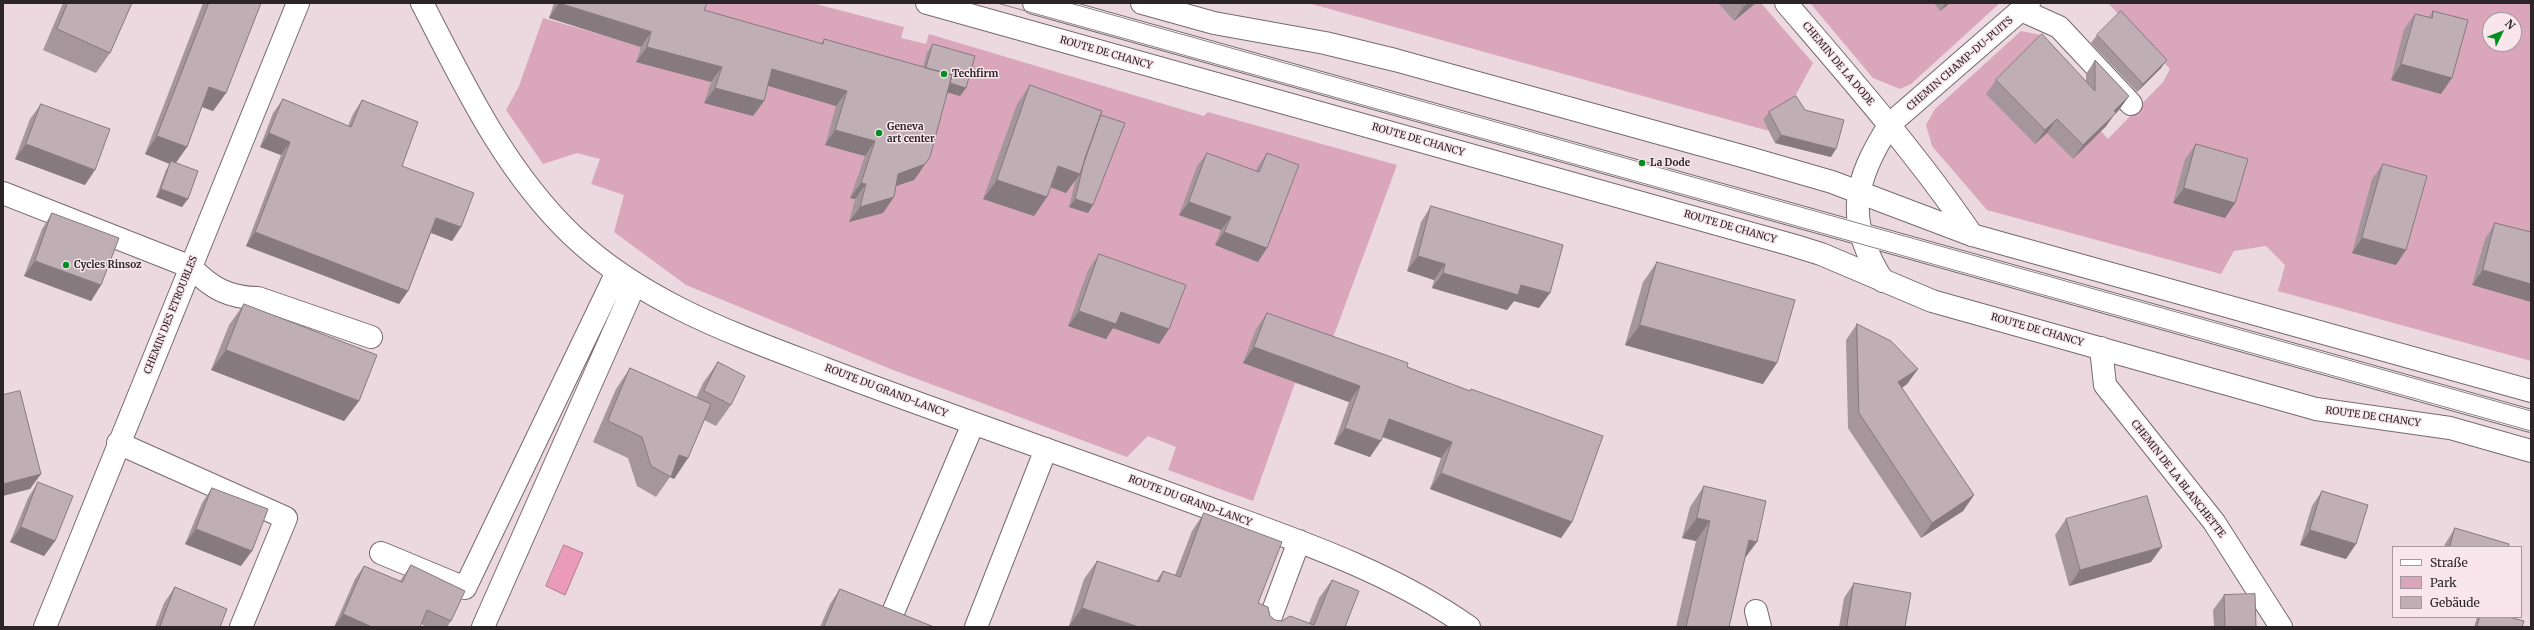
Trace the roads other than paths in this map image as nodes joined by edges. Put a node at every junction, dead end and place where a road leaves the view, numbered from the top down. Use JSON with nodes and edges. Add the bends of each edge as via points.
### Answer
{"nodes":[{"id":1,"x":298,"y":3,"type":"edge"},
{"id":2,"x":422,"y":3,"type":"edge"},
{"id":3,"x":927,"y":3,"type":"edge"},
{"id":4,"x":1034,"y":3,"type":"edge"},
{"id":5,"x":1142,"y":3,"type":"edge"},
{"id":6,"x":1786,"y":3,"type":"edge"},
{"id":7,"x":2025,"y":7,"type":"edge"},
{"id":8,"x":2131,"y":104,"type":"dead end"},
{"id":9,"x":1890,"y":124,"type":"junction"},
{"id":10,"x":1859,"y":192,"type":"junction"},
{"id":11,"x":3,"y":193,"type":"edge"},
{"id":12,"x":1860,"y":234,"type":"junction"},
{"id":13,"x":1972,"y":235,"type":"junction"},
{"id":14,"x":191,"y":267,"type":"junction"},
{"id":15,"x":617,"y":272,"type":"junction"},
{"id":16,"x":1883,"y":281,"type":"junction"},
{"id":17,"x":635,"y":284,"type":"junction"},
{"id":18,"x":371,"y":337,"type":"dead end"},
{"id":19,"x":2101,"y":348,"type":"junction"},
{"id":20,"x":2531,"y":391,"type":"edge"},
{"id":21,"x":2531,"y":421,"type":"edge"},
{"id":22,"x":972,"y":424,"type":"junction"},
{"id":23,"x":118,"y":443,"type":"junction"},
{"id":24,"x":1046,"y":448,"type":"junction"},
{"id":25,"x":2531,"y":451,"type":"edge"},
{"id":26,"x":1299,"y":541,"type":"junction"},
{"id":27,"x":381,"y":552,"type":"dead end"},
{"id":28,"x":894,"y":610,"type":"edge"},
{"id":29,"x":45,"y":627,"type":"edge"},
{"id":30,"x":241,"y":627,"type":"edge"},
{"id":31,"x":483,"y":627,"type":"edge"},
{"id":32,"x":976,"y":627,"type":"edge"},
{"id":33,"x":1267,"y":627,"type":"edge"},
{"id":34,"x":1469,"y":627,"type":"edge"},
{"id":35,"x":2281,"y":627,"type":"edge"}],
"edges":[{"from":1,"to":14,"type":"main road","name":"CHEMIN DES ETROUBLES"},
{"from":2,"to":15,"type":"main road","name":"ROUTE DU GRAND-LANCY","via":[[473,104],[516,168],[570,234]]},
{"from":3,"to":16,"type":"main road","name":"ROUTE DE CHANCY","via":[[1792,245],[1821,254]]},
{"from":4,"to":12,"type":"main road"},
{"from":5,"to":10,"type":"main road","via":[[1214,23],[1325,43],[1395,60],[1832,182]]},
{"from":6,"to":9,"type":"main road","name":"CHEMIN DE LA DODE"},
{"from":7,"to":8,"type":"main road","via":[[2059,27]]},
{"from":7,"to":9,"type":"main road","name":"CHEMIN CHAMP-DU-PUITS"},
{"from":9,"to":10,"type":"main road","via":[[1876,146]]},
{"from":9,"to":13,"type":"main road","name":"CHEMIN DE LA DODE","via":[[1934,180]]},
{"from":10,"to":12,"type":"main road","via":[[1857,223]]},
{"from":10,"to":13,"type":"main road"},
{"from":11,"to":14,"type":"main road"},
{"from":12,"to":16,"type":"main road","via":[[1871,262]]},
{"from":12,"to":21,"type":"main road"},
{"from":13,"to":20,"type":"main road"},
{"from":14,"to":18,"type":"main road","via":[[206,282],[222,292],[242,298],[258,298]]},
{"from":14,"to":23,"type":"main road","name":"CHEMIN DES ETROUBLES"},
{"from":15,"to":17,"type":"main road","name":"ROUTE DU GRAND-LANCY"},
{"from":15,"to":27,"type":"main road","via":[[465,588]]},
{"from":16,"to":19,"type":"main road","name":"ROUTE DE CHANCY","via":[[1932,301]]},
{"from":17,"to":22,"type":"main road","name":"ROUTE DU GRAND-LANCY","via":[[695,317]]},
{"from":17,"to":31,"type":"main road"},
{"from":19,"to":25,"type":"main road","name":"ROUTE DE CHANCY","via":[[2316,409],[2450,428]]},
{"from":19,"to":35,"type":"main road","name":"CHEMIN DE LA BLANCHETTE","via":[[2105,385],[2214,522]]},
{"from":22,"to":24,"type":"main road","name":"ROUTE DU GRAND-LANCY"},
{"from":22,"to":28,"type":"main road"},
{"from":23,"to":29,"type":"main road","name":"CHEMIN DES ETROUBLES"},
{"from":23,"to":30,"type":"main road","via":[[286,518]]},
{"from":24,"to":26,"type":"main road","name":"ROUTE DU GRAND-LANCY"},
{"from":24,"to":32,"type":"main road"},
{"from":26,"to":33,"type":"main road"},
{"from":26,"to":34,"type":"main road","name":"ROUTE DU GRAND-LANCY","via":[[1426,599]]}]}
